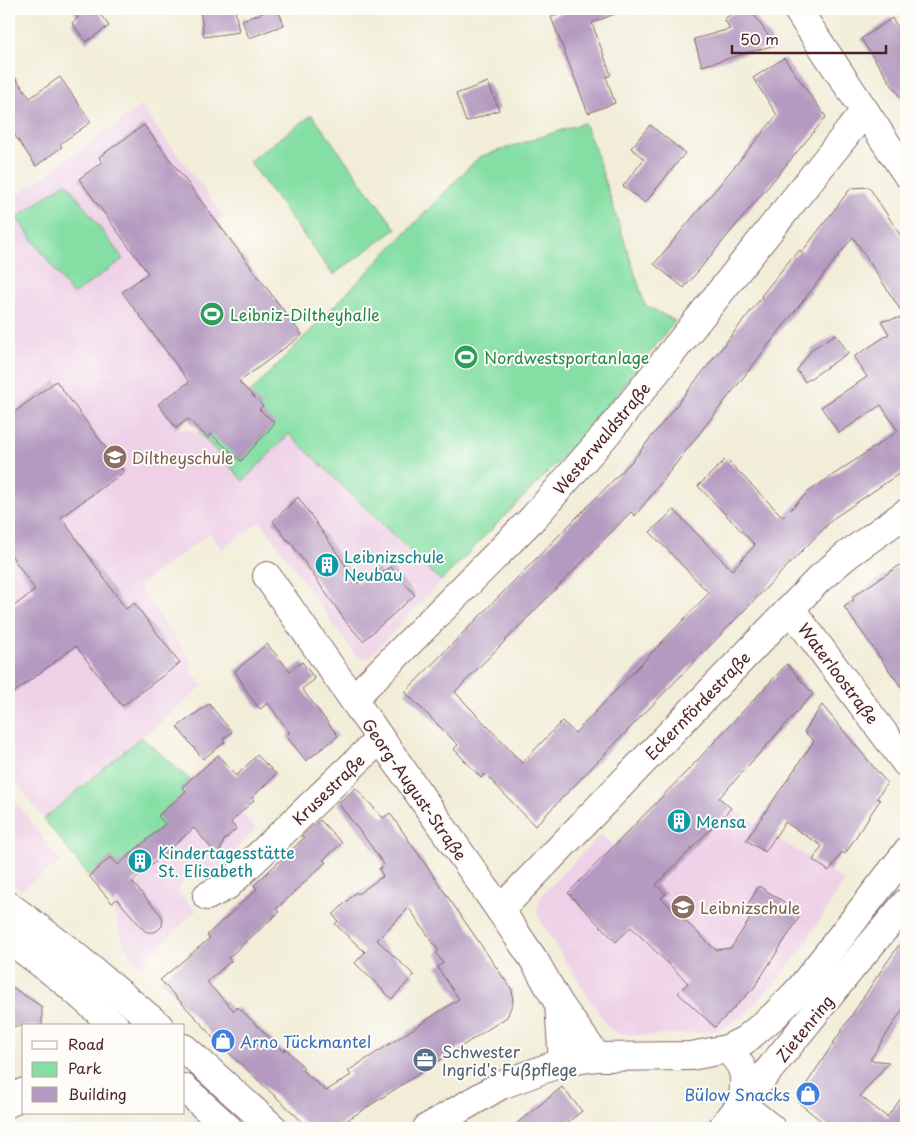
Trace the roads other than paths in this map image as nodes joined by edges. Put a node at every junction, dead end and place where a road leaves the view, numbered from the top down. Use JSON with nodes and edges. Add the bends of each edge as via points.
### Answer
{"nodes":[{"id":1,"x":797,"y":9,"type":"edge"},
{"id":2,"x":865,"y":111,"type":"junction"},
{"id":3,"x":906,"y":173,"type":"edge"},
{"id":4,"x":906,"y":513,"type":"edge"},
{"id":5,"x":267,"y":576,"type":"dead end"},
{"id":6,"x":790,"y":608,"type":"junction"},
{"id":7,"x":353,"y":699,"type":"junction"},
{"id":8,"x":380,"y":739,"type":"junction"},
{"id":9,"x":906,"y":762,"type":"edge"},
{"id":10,"x":906,"y":853,"type":"edge"},
{"id":11,"x":207,"y":896,"type":"dead end"},
{"id":12,"x":906,"y":903,"type":"edge"},
{"id":13,"x":9,"y":906,"type":"edge"},
{"id":14,"x":500,"y":910,"type":"junction"},
{"id":15,"x":9,"y":939,"type":"edge"},
{"id":16,"x":559,"y":1004,"type":"junction"},
{"id":17,"x":110,"y":1024,"type":"edge"},
{"id":18,"x":157,"y":1024,"type":"edge"},
{"id":19,"x":185,"y":1049,"type":"edge"},
{"id":20,"x":727,"y":1049,"type":"junction"},
{"id":21,"x":597,"y":1057,"type":"junction"},
{"id":22,"x":563,"y":1062,"type":"junction"},
{"id":23,"x":185,"y":1089,"type":"edge"},
{"id":24,"x":22,"y":1093,"type":"edge"},
{"id":25,"x":9,"y":1103,"type":"edge"},
{"id":26,"x":742,"y":1105,"type":"junction"},
{"id":27,"x":228,"y":1128,"type":"edge"},
{"id":28,"x":273,"y":1128,"type":"edge"},
{"id":29,"x":426,"y":1128,"type":"edge"},
{"id":30,"x":722,"y":1128,"type":"edge"},
{"id":31,"x":771,"y":1128,"type":"edge"}],
"edges":[{"from":1,"to":2,"type":"street"},
{"from":2,"to":3,"type":"street"},
{"from":2,"to":7,"type":"street","name":"Westerwaldstraße","via":[[610,431],[534,517]]},
{"from":4,"to":6,"type":"street","name":"Eckernfördestraße","via":[[847,555]]},
{"from":5,"to":7,"type":"street","name":"Georg-August-Straße"},
{"from":6,"to":9,"type":"street","name":"Waterloostraße"},
{"from":6,"to":14,"type":"street","name":"Eckernfördestraße"},
{"from":7,"to":8,"type":"street","name":"Georg-August-Straße"},
{"from":8,"to":11,"type":"street","name":"Krusestraße","via":[[227,886]]},
{"from":8,"to":14,"type":"street","name":"Georg-August-Straße"},
{"from":10,"to":20,"type":"street","name":"Zietenring","via":[[789,1002],[754,1034]]},
{"from":12,"to":26,"type":"street","name":"Zietenring"},
{"from":13,"to":18,"type":"street"},
{"from":14,"to":16,"type":"street","name":"Georg-August-Straße"},
{"from":15,"to":17,"type":"street","via":[[62,980]]},
{"from":16,"to":21,"type":"street","name":"Georg-August-Straße"},
{"from":16,"to":22,"type":"street","name":"Georg-August-Straße"},
{"from":19,"to":28,"type":"street"},
{"from":20,"to":21,"type":"street","name":"Zietenring","via":[[691,1056]]},
{"from":20,"to":26,"type":"street","via":[[744,1070]]},
{"from":21,"to":22,"type":"street","name":"Zietenring"},
{"from":22,"to":29,"type":"street","name":"Zietenring","via":[[501,1085]]},
{"from":23,"to":27,"type":"street"},
{"from":24,"to":25,"type":"street"},
{"from":26,"to":30,"type":"street","name":"Zietenring"},
{"from":26,"to":31,"type":"street"}]}
